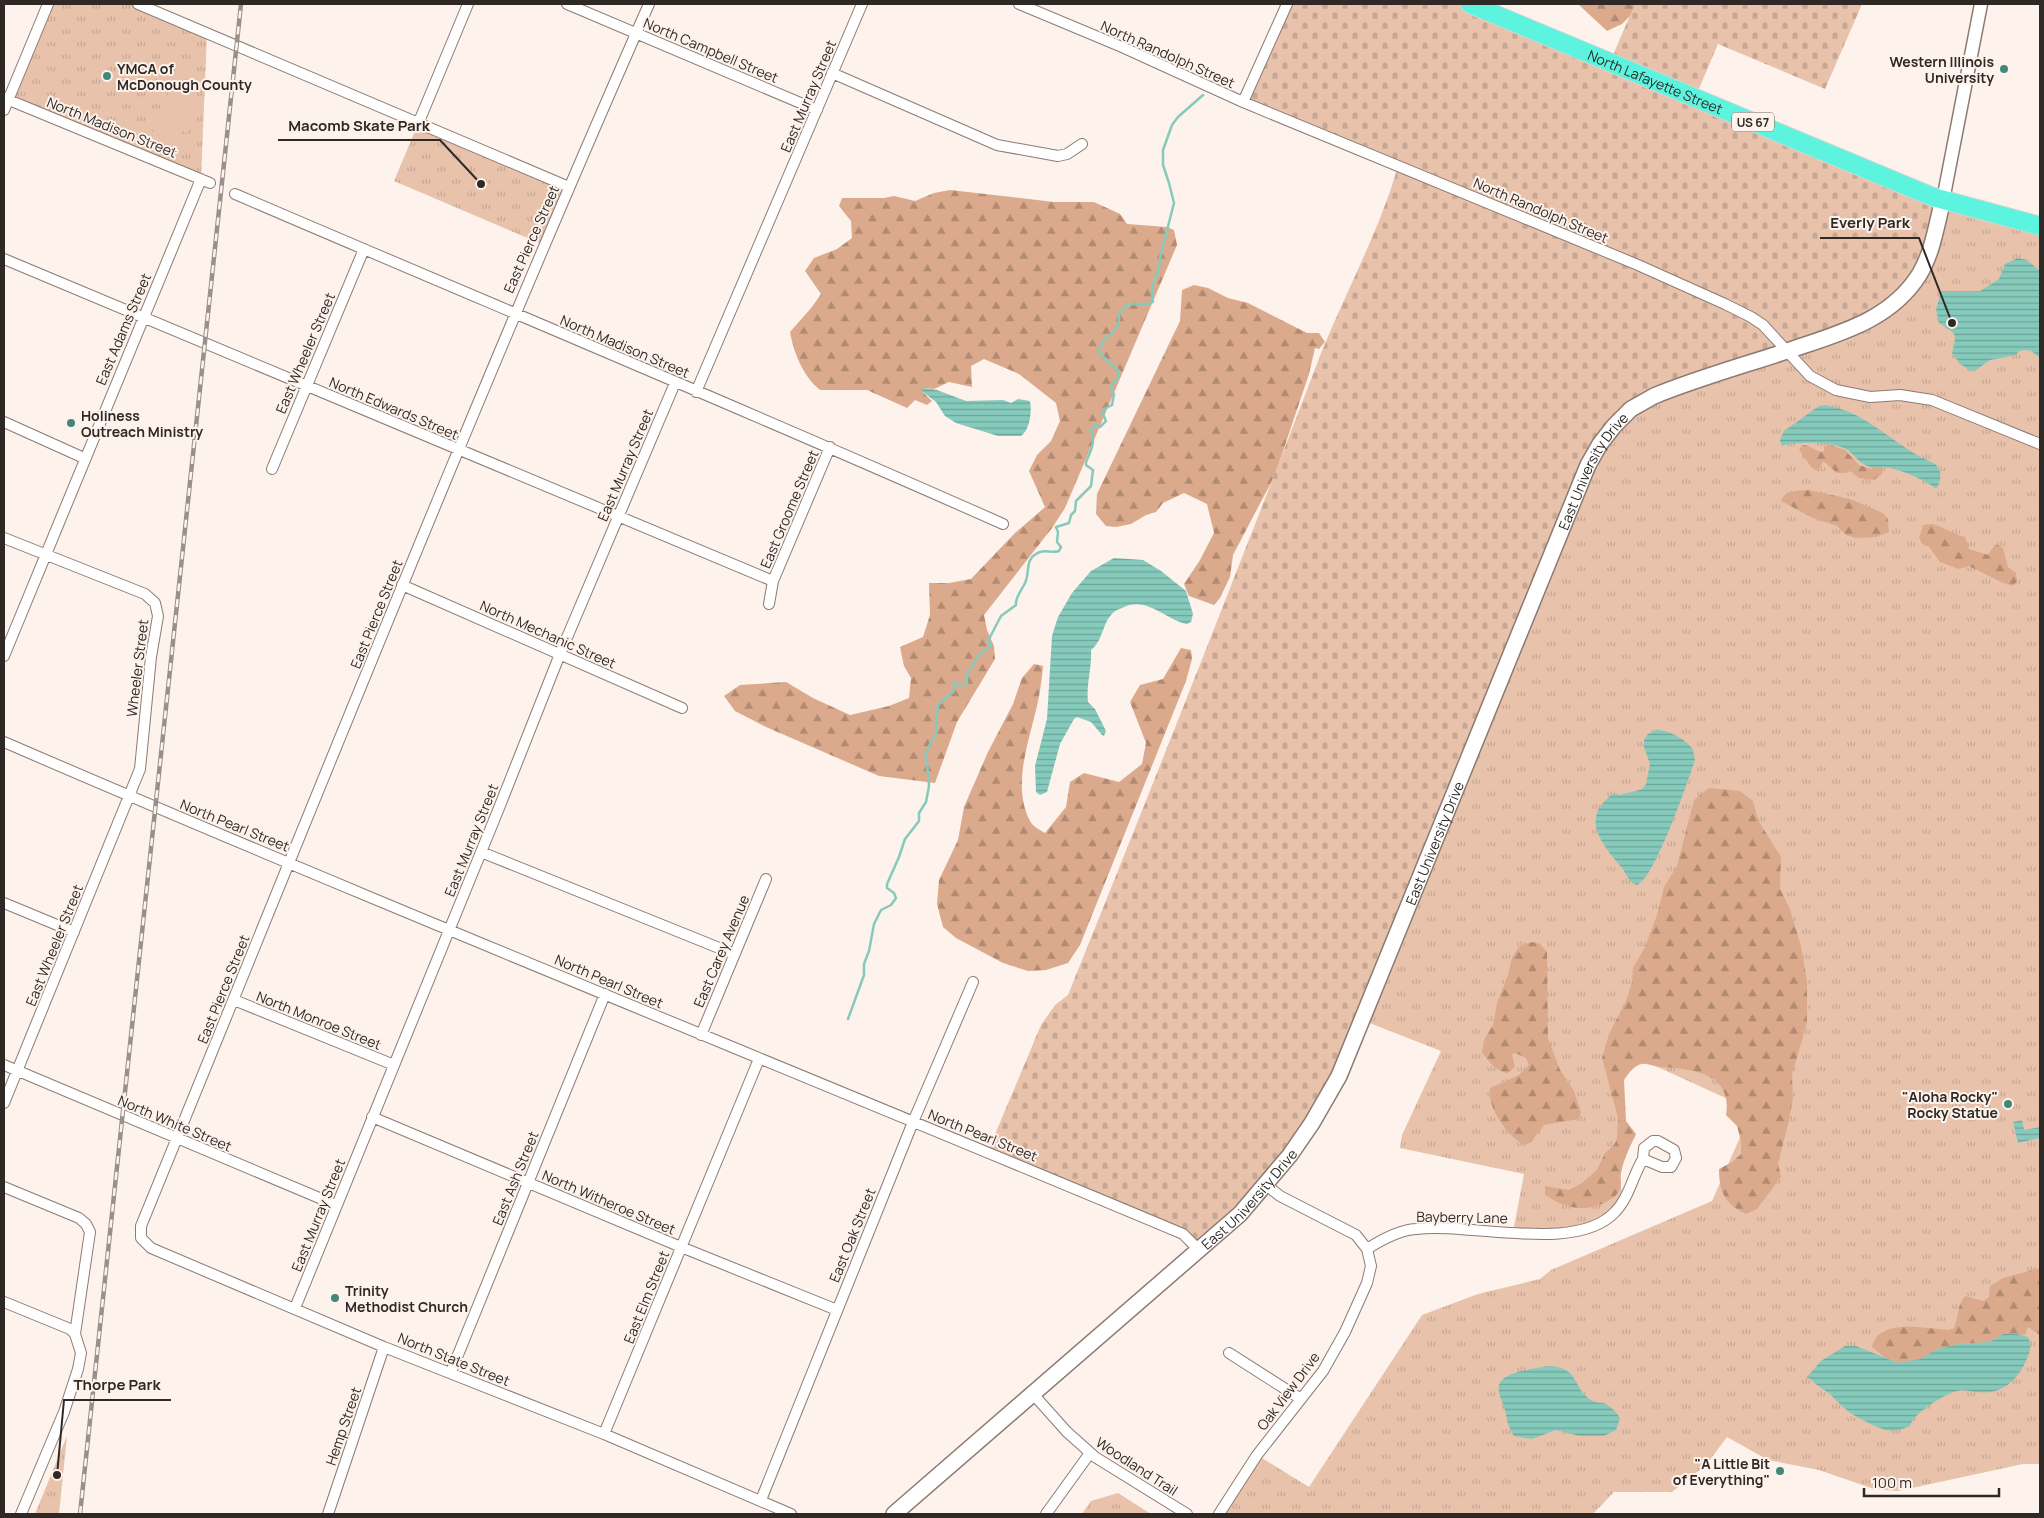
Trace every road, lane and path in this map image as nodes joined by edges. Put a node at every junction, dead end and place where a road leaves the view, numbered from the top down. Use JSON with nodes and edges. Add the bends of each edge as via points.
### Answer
{"nodes":[{"id":1,"x":48,"y":4,"type":"edge"},
{"id":2,"x":138,"y":4,"type":"edge"},
{"id":3,"x":468,"y":4,"type":"edge"},
{"id":4,"x":567,"y":4,"type":"edge"},
{"id":5,"x":649,"y":4,"type":"edge"},
{"id":6,"x":862,"y":4,"type":"edge"},
{"id":7,"x":1018,"y":4,"type":"edge"},
{"id":8,"x":1287,"y":4,"type":"edge"},
{"id":9,"x":1470,"y":4,"type":"edge"},
{"id":10,"x":1981,"y":4,"type":"edge"},
{"id":11,"x":636,"y":33,"type":"junction"},
{"id":12,"x":832,"y":73,"type":"junction"},
{"id":13,"x":6,"y":98,"type":"edge"},
{"id":14,"x":1243,"y":102,"type":"junction"},
{"id":15,"x":4,"y":110,"type":"edge"},
{"id":16,"x":817,"y":110,"type":"junction"},
{"id":17,"x":418,"y":124,"type":"junction"},
{"id":18,"x":1082,"y":144,"type":"dead end"},
{"id":19,"x":205,"y":181,"type":"joint"},
{"id":20,"x":569,"y":187,"type":"junction"},
{"id":21,"x":235,"y":194,"type":"dead end"},
{"id":22,"x":1942,"y":200,"type":"junction"},
{"id":23,"x":2040,"y":226,"type":"edge"},
{"id":24,"x":364,"y":249,"type":"junction"},
{"id":25,"x":4,"y":259,"type":"edge"},
{"id":26,"x":514,"y":314,"type":"junction"},
{"id":27,"x":143,"y":317,"type":"junction"},
{"id":28,"x":1786,"y":351,"type":"junction"},
{"id":29,"x":675,"y":383,"type":"junction"},
{"id":30,"x":306,"y":386,"type":"junction"},
{"id":31,"x":696,"y":392,"type":"junction"},
{"id":32,"x":4,"y":422,"type":"edge"},
{"id":33,"x":2040,"y":444,"type":"edge"},
{"id":34,"x":830,"y":447,"type":"junction"},
{"id":35,"x":458,"y":450,"type":"junction"},
{"id":36,"x":84,"y":458,"type":"junction"},
{"id":37,"x":272,"y":469,"type":"dead end"},
{"id":38,"x":619,"y":517,"type":"junction"},
{"id":39,"x":1003,"y":524,"type":"dead end"},
{"id":40,"x":4,"y":538,"type":"edge"},
{"id":41,"x":45,"y":555,"type":"junction"},
{"id":42,"x":773,"y":581,"type":"junction"},
{"id":43,"x":402,"y":585,"type":"junction"},
{"id":44,"x":769,"y":604,"type":"dead end"},
{"id":45,"x":560,"y":654,"type":"junction"},
{"id":46,"x":4,"y":656,"type":"edge"},
{"id":47,"x":682,"y":708,"type":"dead end"},
{"id":48,"x":4,"y":742,"type":"edge"},
{"id":49,"x":128,"y":796,"type":"junction"},
{"id":50,"x":481,"y":852,"type":"junction"},
{"id":51,"x":290,"y":863,"type":"junction"},
{"id":52,"x":766,"y":879,"type":"dead end"},
{"id":53,"x":4,"y":903,"type":"edge"},
{"id":54,"x":449,"y":929,"type":"junction"},
{"id":55,"x":74,"y":932,"type":"junction"},
{"id":56,"x":734,"y":954,"type":"junction"},
{"id":57,"x":973,"y":982,"type":"dead end"},
{"id":58,"x":605,"y":994,"type":"junction"},
{"id":59,"x":234,"y":1000,"type":"junction"},
{"id":60,"x":701,"y":1035,"type":"junction"},
{"id":61,"x":759,"y":1058,"type":"junction"},
{"id":62,"x":394,"y":1065,"type":"junction"},
{"id":63,"x":4,"y":1066,"type":"edge"},
{"id":64,"x":17,"y":1071,"type":"junction"},
{"id":65,"x":4,"y":1103,"type":"edge"},
{"id":66,"x":372,"y":1117,"type":"junction"},
{"id":67,"x":912,"y":1122,"type":"junction"},
{"id":68,"x":177,"y":1139,"type":"junction"},
{"id":69,"x":1644,"y":1158,"type":"dead end"},
{"id":70,"x":528,"y":1183,"type":"junction"},
{"id":71,"x":1266,"y":1185,"type":"junction"},
{"id":72,"x":4,"y":1187,"type":"edge"},
{"id":73,"x":336,"y":1205,"type":"junction"},
{"id":74,"x":141,"y":1238,"type":"joint"},
{"id":75,"x":681,"y":1247,"type":"junction"},
{"id":76,"x":1367,"y":1249,"type":"junction"},
{"id":77,"x":1199,"y":1250,"type":"junction"},
{"id":78,"x":4,"y":1302,"type":"edge"},
{"id":79,"x":295,"y":1308,"type":"junction"},
{"id":80,"x":837,"y":1310,"type":"junction"},
{"id":81,"x":75,"y":1334,"type":"junction"},
{"id":82,"x":384,"y":1347,"type":"junction"},
{"id":83,"x":1229,"y":1353,"type":"dead end"},
{"id":84,"x":451,"y":1372,"type":"junction"},
{"id":85,"x":1033,"y":1394,"type":"junction"},
{"id":86,"x":1301,"y":1399,"type":"junction"},
{"id":87,"x":604,"y":1434,"type":"junction"},
{"id":88,"x":1090,"y":1452,"type":"junction"},
{"id":89,"x":761,"y":1500,"type":"junction"},
{"id":90,"x":21,"y":1514,"type":"edge"},
{"id":91,"x":328,"y":1514,"type":"edge"},
{"id":92,"x":791,"y":1514,"type":"edge"},
{"id":93,"x":894,"y":1514,"type":"edge"},
{"id":94,"x":1046,"y":1514,"type":"edge"},
{"id":95,"x":1187,"y":1514,"type":"edge"},
{"id":96,"x":1219,"y":1514,"type":"edge"}],
"edges":[{"from":1,"to":13,"type":"street"},
{"from":2,"to":17,"type":"street"},
{"from":3,"to":17,"type":"street"},
{"from":4,"to":11,"type":"street","name":"North Campbell Street"},
{"from":5,"to":11,"type":"street","name":"East Pierce Street"},
{"from":6,"to":12,"type":"street","name":"East Murray Street"},
{"from":7,"to":14,"type":"street","name":"North Randolph Street"},
{"from":8,"to":14,"type":"street"},
{"from":9,"to":22,"type":"highway","name":"North Lafayette Street","number":"US 67"},
{"from":10,"to":22,"type":"street"},
{"from":11,"to":16,"type":"street","name":"North Campbell Street"},
{"from":11,"to":20,"type":"street","name":"East Pierce Street"},
{"from":12,"to":16,"type":"street","name":"East Murray Street"},
{"from":12,"to":18,"type":"street","via":[[997,145],[1058,156]]},
{"from":13,"to":15,"type":"street"},
{"from":13,"to":19,"type":"street","name":"North Madison Street"},
{"from":14,"to":28,"type":"street","name":"North Randolph Street","via":[[1726,304],[1762,325]]},
{"from":16,"to":31,"type":"street","name":"East Murray Street"},
{"from":17,"to":20,"type":"street"},
{"from":19,"to":27,"type":"street","name":"East Adams Street"},
{"from":20,"to":26,"type":"street","name":"East Pierce Street"},
{"from":21,"to":24,"type":"street","name":"North Madison Street"},
{"from":22,"to":23,"type":"highway","name":"North Lafayette Street","number":"US 67"},
{"from":22,"to":28,"type":"main road","name":"East University Drive","via":[[1927,261],[1913,284],[1897,300],[1859,326]]},
{"from":24,"to":26,"type":"street","name":"North Madison Street"},
{"from":24,"to":30,"type":"street","name":"East Wheeler Street"},
{"from":25,"to":27,"type":"street","name":"North Edwards Street"},
{"from":26,"to":29,"type":"street","name":"North Madison Street"},
{"from":26,"to":35,"type":"street","name":"East Pierce Street"},
{"from":27,"to":30,"type":"street","name":"North Edwards Street"},
{"from":27,"to":36,"type":"street","name":"East Adams Street"},
{"from":28,"to":33,"type":"street","name":"North Randolph Street","via":[[1810,376],[1836,390],[1870,397],[1900,395],[1932,400]]},
{"from":28,"to":71,"type":"main road","name":"East University Drive","via":[[1654,396],[1622,417],[1600,444],[1588,465],[1529,606],[1338,1076],[1301,1140]]},
{"from":29,"to":31,"type":"street","name":"North Madison Street"},
{"from":29,"to":38,"type":"street","name":"East Murray Street"},
{"from":30,"to":35,"type":"street","name":"North Edwards Street"},
{"from":30,"to":37,"type":"street","name":"East Wheeler Street"},
{"from":31,"to":34,"type":"street","name":"North Madison Street"},
{"from":32,"to":36,"type":"street"},
{"from":34,"to":39,"type":"street","name":"North Madison Street"},
{"from":34,"to":42,"type":"street","name":"East Groome Street"},
{"from":35,"to":38,"type":"street","name":"North Edwards Street"},
{"from":35,"to":43,"type":"street","name":"East Pierce Street"},
{"from":36,"to":41,"type":"street","name":"East Adams Street"},
{"from":38,"to":42,"type":"street","name":"North Edwards Street"},
{"from":38,"to":45,"type":"street","name":"East Murray Street"},
{"from":40,"to":41,"type":"street","name":"Wheeler Street"},
{"from":41,"to":46,"type":"street","name":"East Adams Street"},
{"from":41,"to":49,"type":"street","name":"Wheeler Street","via":[[145,594],[157,607],[142,760]]},
{"from":42,"to":44,"type":"street","name":"East Groome Street"},
{"from":43,"to":45,"type":"street","name":"North Mechanic Street"},
{"from":43,"to":51,"type":"street","name":"East Pierce Street"},
{"from":45,"to":47,"type":"street","name":"North Mechanic Street"},
{"from":45,"to":50,"type":"street","name":"East Murray Street"},
{"from":48,"to":49,"type":"street","name":"North Pearl Street"},
{"from":49,"to":51,"type":"street","name":"North Pearl Street"},
{"from":49,"to":55,"type":"street","name":"East Wheeler Street"},
{"from":50,"to":54,"type":"street","name":"East Murray Street"},
{"from":50,"to":56,"type":"street"},
{"from":51,"to":54,"type":"street","name":"North Pearl Street"},
{"from":51,"to":59,"type":"street","name":"East Pierce Street"},
{"from":52,"to":56,"type":"street","name":"East Carey Avenue"},
{"from":53,"to":55,"type":"street"},
{"from":54,"to":58,"type":"street","name":"North Pearl Street"},
{"from":54,"to":62,"type":"street","name":"East Murray Street"},
{"from":55,"to":64,"type":"street","name":"East Wheeler Street"},
{"from":56,"to":60,"type":"street","name":"East Carey Avenue"},
{"from":57,"to":67,"type":"street","name":"East Oak Street"},
{"from":58,"to":60,"type":"street","name":"North Pearl Street"},
{"from":58,"to":70,"type":"street","name":"East Ash Street"},
{"from":59,"to":62,"type":"street","name":"North Monroe Street"},
{"from":59,"to":68,"type":"street","name":"East Pierce Street"},
{"from":60,"to":61,"type":"street","name":"North Pearl Street"},
{"from":61,"to":67,"type":"street","name":"North Pearl Street"},
{"from":61,"to":75,"type":"street","name":"East Elm Street"},
{"from":62,"to":66,"type":"street","name":"East Murray Street"},
{"from":63,"to":64,"type":"street","name":"North White Street"},
{"from":64,"to":65,"type":"street","name":"East Wheeler Street"},
{"from":64,"to":68,"type":"street","name":"North White Street"},
{"from":66,"to":70,"type":"street","name":"North Witheroe Street"},
{"from":66,"to":73,"type":"street","name":"East Murray Street"},
{"from":67,"to":77,"type":"street","name":"North Pearl Street","via":[[1183,1234]]},
{"from":67,"to":80,"type":"street","name":"East Oak Street"},
{"from":68,"to":73,"type":"street","name":"North White Street"},
{"from":68,"to":74,"type":"street","name":"East Pierce Street","via":[[141,1226]]},
{"from":69,"to":76,"type":"street","name":"Bayberry Lane","via":[[1619,1208],[1593,1228],[1558,1234],[1415,1229]]},
{"from":70,"to":75,"type":"street","name":"North Witheroe Street"},
{"from":70,"to":84,"type":"street","name":"East Ash Street"},
{"from":71,"to":76,"type":"street","via":[[1280,1196],[1356,1235]]},
{"from":71,"to":77,"type":"main road","name":"East University Drive","via":[[1240,1214]]},
{"from":72,"to":81,"type":"street","via":[[79,1218],[90,1232]]},
{"from":73,"to":79,"type":"street","name":"East Murray Street"},
{"from":74,"to":79,"type":"street","name":"North State Street","via":[[151,1248]]},
{"from":75,"to":80,"type":"street","name":"North Witheroe Street"},
{"from":75,"to":87,"type":"street","name":"East Elm Street"},
{"from":76,"to":86,"type":"street","name":"Oak View Drive","via":[[1371,1266],[1368,1283],[1331,1358]]},
{"from":77,"to":85,"type":"main road","name":"East University Drive"},
{"from":78,"to":81,"type":"street","via":[[70,1329]]},
{"from":79,"to":82,"type":"street","name":"North State Street"},
{"from":80,"to":89,"type":"street","name":"East Oak Street"},
{"from":81,"to":90,"type":"street","via":[[81,1353],[78,1369],[64,1412]]},
{"from":82,"to":84,"type":"street","name":"North State Street"},
{"from":82,"to":91,"type":"street","name":"Hemp Street"},
{"from":83,"to":86,"type":"street"},
{"from":84,"to":87,"type":"street","name":"North State Street"},
{"from":85,"to":88,"type":"street","name":"Woodland Trail"},
{"from":85,"to":93,"type":"main road","name":"East University Drive"},
{"from":86,"to":96,"type":"street","name":"Oak View Drive","via":[[1257,1455]]},
{"from":87,"to":89,"type":"street","name":"North State Street"},
{"from":88,"to":94,"type":"street"},
{"from":88,"to":95,"type":"street","name":"Woodland Trail"},
{"from":89,"to":92,"type":"street","name":"North State Street"}]}
